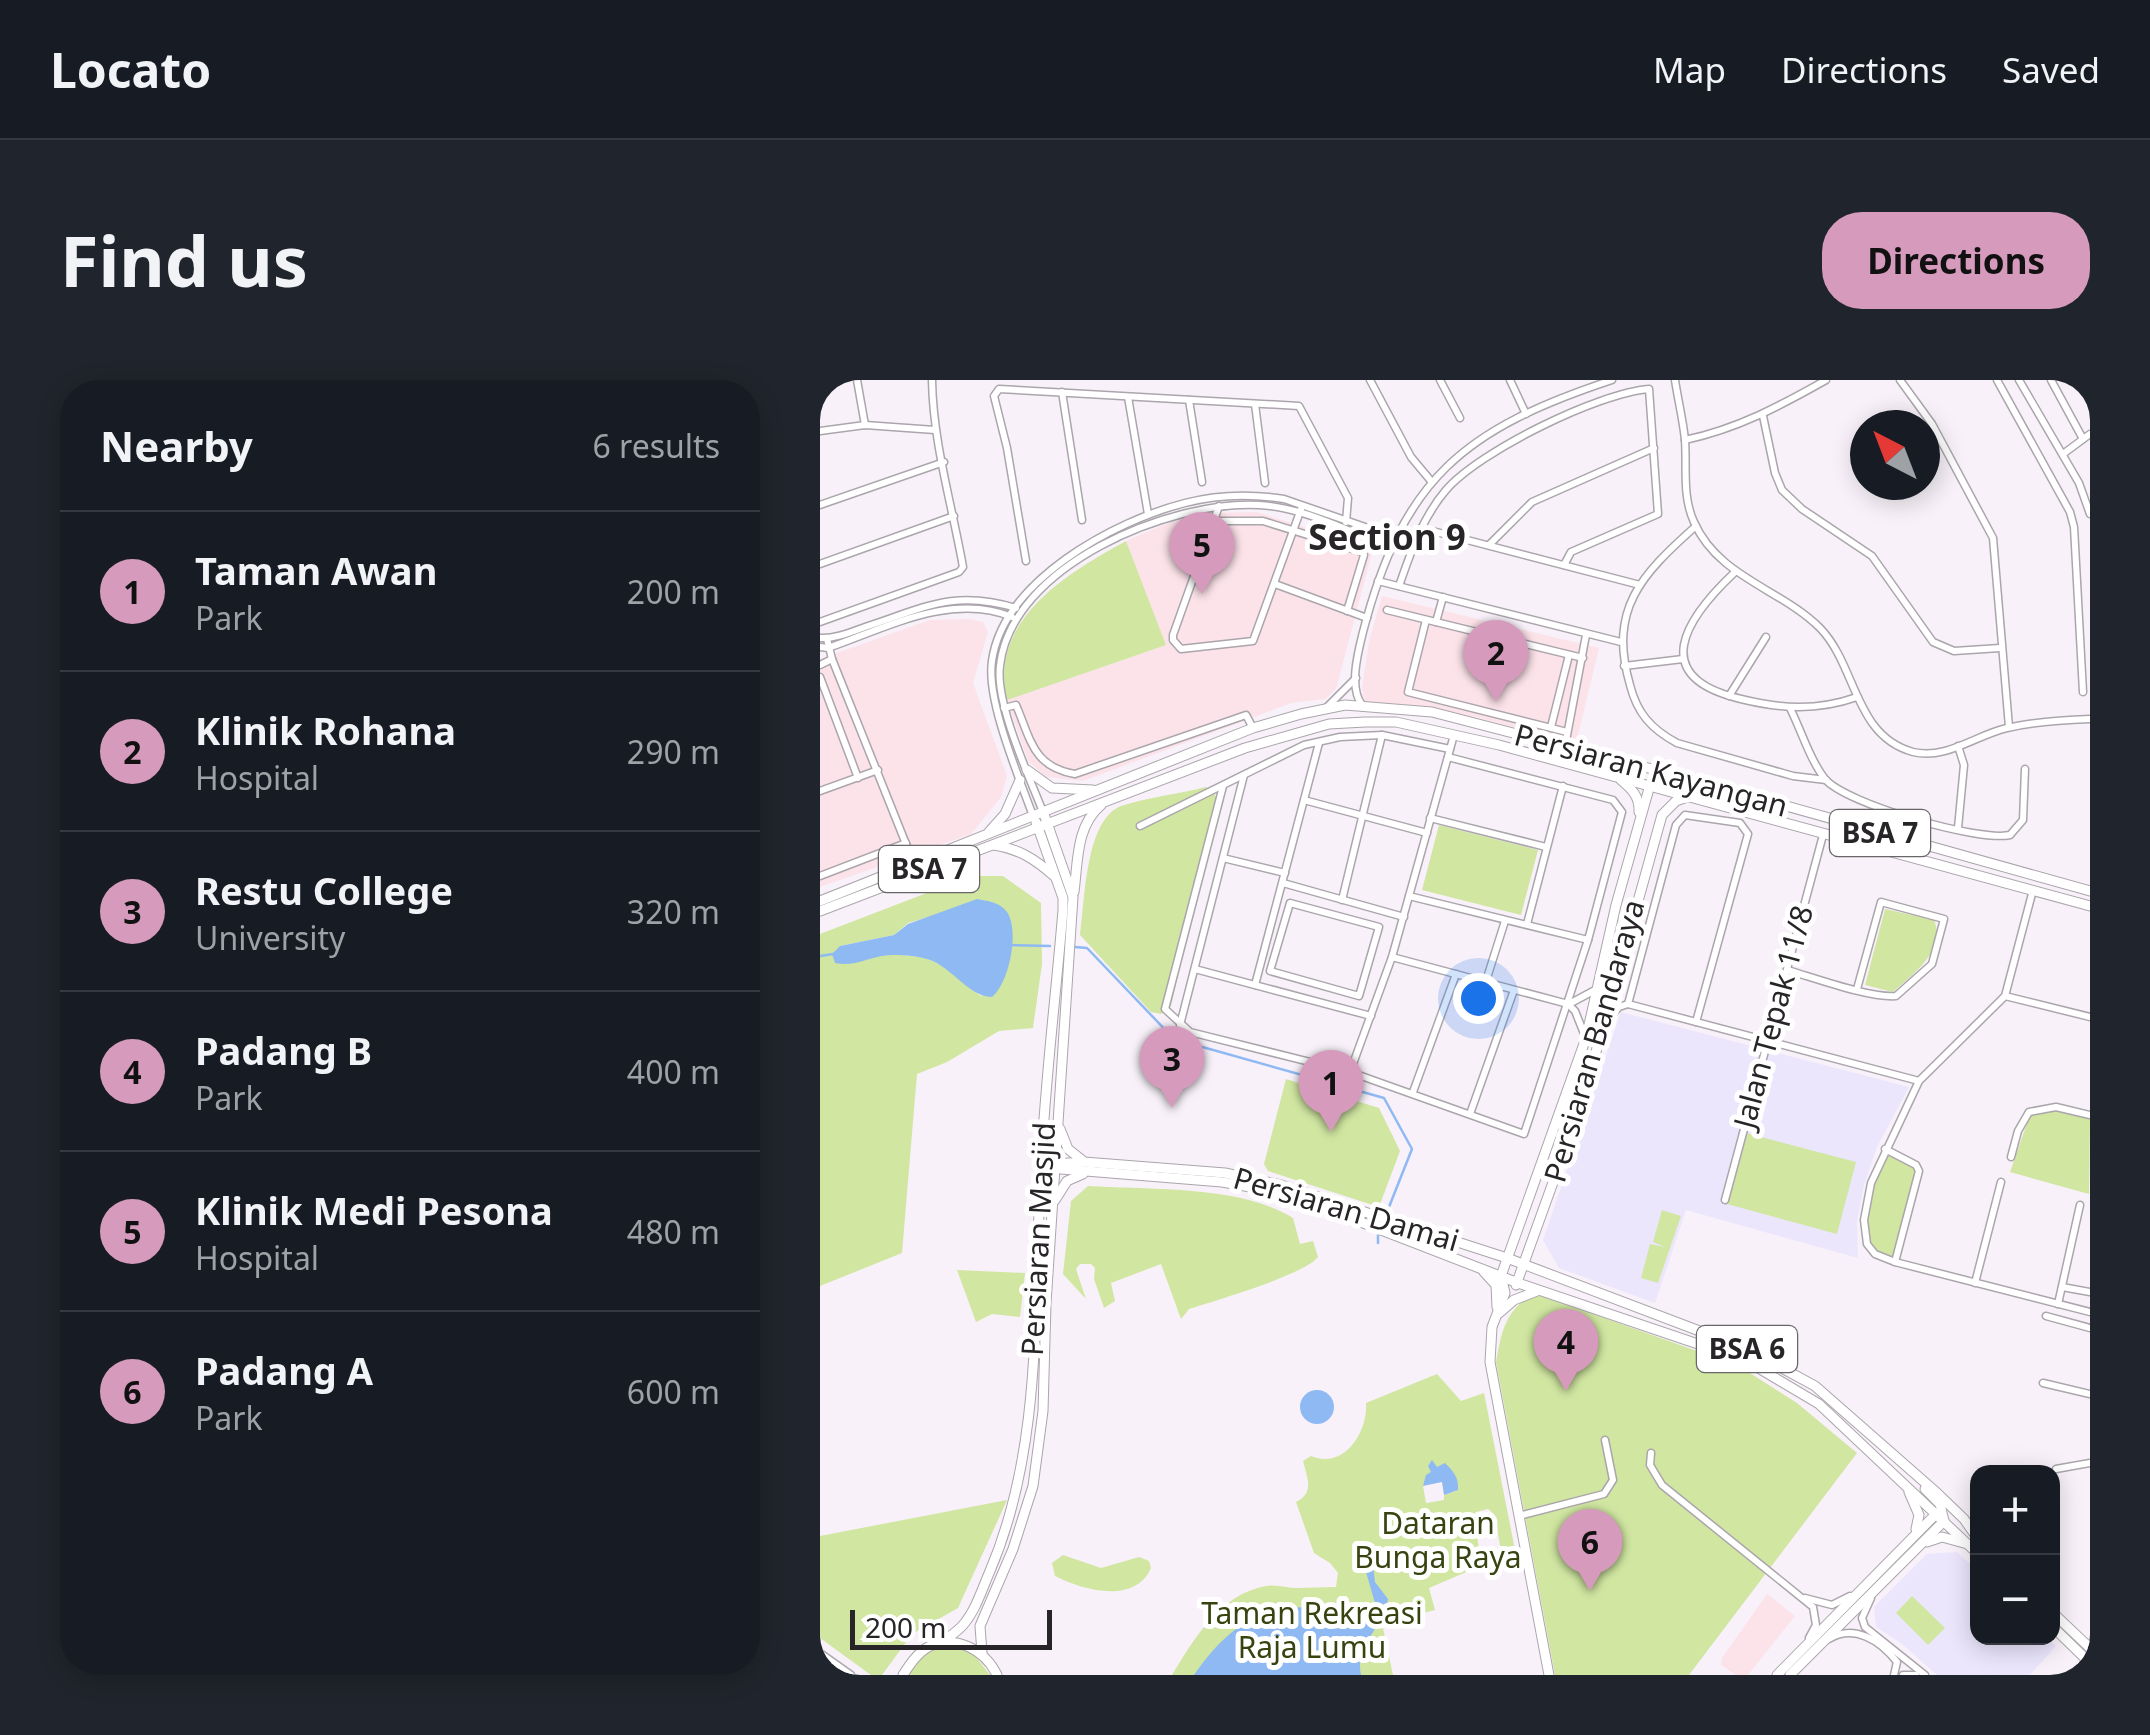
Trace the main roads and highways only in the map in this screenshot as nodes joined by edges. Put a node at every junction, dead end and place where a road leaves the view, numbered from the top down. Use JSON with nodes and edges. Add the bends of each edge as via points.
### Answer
{"nodes":[{"id":1,"x":1027,"y":770,"type":"road end"},
{"id":2,"x":1679,"y":776,"type":"junction"},
{"id":3,"x":1618,"y":778,"type":"junction"},
{"id":4,"x":1020,"y":780,"type":"road end"},
{"id":5,"x":1650,"y":785,"type":"junction"},
{"id":6,"x":1102,"y":790,"type":"junction"},
{"id":7,"x":1690,"y":796,"type":"junction"},
{"id":8,"x":1112,"y":798,"type":"junction"},
{"id":9,"x":1040,"y":819,"type":"junction"},
{"id":10,"x":1636,"y":834,"type":"junction"},
{"id":11,"x":990,"y":840,"type":"junction"},
{"id":12,"x":1056,"y":878,"type":"junction"},
{"id":13,"x":2087,"y":889,"type":"edge"},
{"id":14,"x":1073,"y":897,"type":"junction"},
{"id":15,"x":820,"y":901,"type":"edge"},
{"id":16,"x":1616,"y":905,"type":"junction"},
{"id":17,"x":2090,"y":906,"type":"edge"},
{"id":18,"x":1634,"y":909,"type":"junction"},
{"id":19,"x":820,"y":911,"type":"edge"},
{"id":20,"x":1046,"y":1118,"type":"junction"},
{"id":21,"x":1059,"y":1124,"type":"junction"},
{"id":22,"x":1084,"y":1162,"type":"junction"},
{"id":23,"x":1054,"y":1164,"type":"junction"},
{"id":24,"x":1091,"y":1172,"type":"junction"},
{"id":25,"x":1254,"y":1183,"type":"junction"},
{"id":26,"x":1054,"y":1202,"type":"junction"},
{"id":27,"x":1516,"y":1231,"type":"junction"},
{"id":28,"x":1535,"y":1236,"type":"junction"},
{"id":29,"x":1039,"y":1239,"type":"junction"},
{"id":30,"x":1475,"y":1248,"type":"junction"},
{"id":31,"x":1507,"y":1258,"type":"junction"},
{"id":32,"x":1524,"y":1265,"type":"junction"},
{"id":33,"x":1475,"y":1266,"type":"junction"},
{"id":34,"x":1550,"y":1273,"type":"junction"},
{"id":35,"x":1500,"y":1276,"type":"junction"},
{"id":36,"x":1518,"y":1283,"type":"junction"},
{"id":37,"x":1542,"y":1291,"type":"junction"},
{"id":38,"x":1505,"y":1293,"type":"junction"},
{"id":39,"x":1498,"y":1315,"type":"junction"},
{"id":40,"x":1916,"y":1474,"type":"junction"},
{"id":41,"x":1906,"y":1486,"type":"junction"},
{"id":42,"x":1941,"y":1516,"type":"junction"},
{"id":43,"x":1970,"y":1532,"type":"edge"},
{"id":44,"x":1970,"y":1536,"type":"edge"},
{"id":45,"x":1970,"y":1538,"type":"edge"},
{"id":46,"x":1903,"y":1546,"type":"junction"},
{"id":47,"x":1918,"y":1546,"type":"junction"},
{"id":48,"x":1873,"y":1585,"type":"junction"},
{"id":49,"x":2060,"y":1620,"type":"edge"},
{"id":50,"x":2060,"y":1634,"type":"edge"},
{"id":51,"x":939,"y":1644,"type":"junction"},
{"id":52,"x":2090,"y":1648,"type":"edge"},
{"id":53,"x":982,"y":1653,"type":"junction"},
{"id":54,"x":2090,"y":1662,"type":"edge"},
{"id":55,"x":903,"y":1675,"type":"edge"},
{"id":56,"x":997,"y":1675,"type":"edge"},
{"id":57,"x":1549,"y":1675,"type":"edge"},
{"id":58,"x":1777,"y":1675,"type":"edge"},
{"id":59,"x":1790,"y":1675,"type":"edge"}],
"edges":[{"from":1,"to":6,"type":"main road","via":[[1052,788]]},
{"from":2,"to":5,"type":"main road"},
{"from":2,"to":6,"type":"main road","name":"Persiaran Kayangan","number":"BSA 7","via":[[1432,712],[1364,706],[1326,708],[1253,728]]},
{"from":2,"to":13,"type":"main road","name":"Persiaran Kayangan","number":"BSA 7"},
{"from":3,"to":5,"type":"main road","name":"Persiaran Kayangan","number":"BSA 7"},
{"from":3,"to":8,"type":"main road","name":"Persiaran Kayangan","number":"BSA 7","via":[[1396,722],[1328,724]]},
{"from":3,"to":10,"type":"main road","via":[[1640,802]]},
{"from":4,"to":11,"type":"main road"},
{"from":5,"to":7,"type":"main road","name":"Persiaran Kayangan","number":"BSA 7"},
{"from":5,"to":10,"type":"main road","name":"Persiaran Bandaraya"},
{"from":6,"to":9,"type":"main road","name":"Persiaran Kayangan","number":"BSA 7"},
{"from":7,"to":17,"type":"main road","name":"Persiaran Kayangan","number":"BSA 7"},
{"from":7,"to":18,"type":"main road","name":"Persiaran Bandaraya","via":[[1662,815]]},
{"from":8,"to":9,"type":"main road","name":"Persiaran Kayangan","number":"BSA 7"},
{"from":8,"to":14,"type":"main road","via":[[1085,826]]},
{"from":9,"to":11,"type":"main road","name":"Persiaran Kayangan","number":"BSA 7"},
{"from":9,"to":12,"type":"main road","name":"Persiaran Masjid"},
{"from":9,"to":14,"type":"main road","name":"Persiaran Masjid"},
{"from":10,"to":16,"type":"main road","name":"Persiaran Bandaraya"},
{"from":11,"to":12,"type":"main road","via":[[1033,858]]},
{"from":11,"to":15,"type":"main road","name":"Persiaran Kayangan","number":"BSA 7"},
{"from":11,"to":19,"type":"main road","name":"Persiaran Kayangan","number":"BSA 7"},
{"from":12,"to":20,"type":"main road","name":"Persiaran Masjid","via":[[1063,910]]},
{"from":14,"to":21,"type":"main road","name":"Persiaran Masjid"},
{"from":16,"to":18,"type":"main road"},
{"from":16,"to":27,"type":"main road","name":"Persiaran Bandaraya","via":[[1586,1038]]},
{"from":18,"to":28,"type":"main road","name":"Persiaran Bandaraya","via":[[1605,1027]]},
{"from":20,"to":23,"type":"main road"},
{"from":20,"to":29,"type":"main road","name":"Persiaran Masjid"},
{"from":21,"to":22,"type":"main road","via":[[1068,1149]]},
{"from":21,"to":23,"type":"main road","name":"Persiaran Masjid"},
{"from":22,"to":23,"type":"main road","name":"Persiaran Damai","number":"BSA 6"},
{"from":22,"to":25,"type":"main road","name":"Persiaran Damai","number":"BSA 6"},
{"from":23,"to":24,"type":"main road","name":"Persiaran Damai","number":"BSA 6"},
{"from":23,"to":26,"type":"main road","name":"Persiaran Masjid"},
{"from":23,"to":29,"type":"main road","via":[[1046,1172]]},
{"from":24,"to":25,"type":"main road","name":"Persiaran Damai","number":"BSA 6"},
{"from":24,"to":26,"type":"main road","via":[[1067,1182]]},
{"from":25,"to":30,"type":"main road","name":"Persiaran Damai","number":"BSA 6"},
{"from":25,"to":33,"type":"main road","name":"Persiaran Damai","number":"BSA 6"},
{"from":26,"to":53,"type":"main road","name":"Persiaran Masjid","via":[[1038,1462],[1023,1521],[980,1626]]},
{"from":27,"to":30,"type":"main road","via":[[1499,1247]]},
{"from":27,"to":31,"type":"main road","name":"Persiaran Bandaraya"},
{"from":28,"to":32,"type":"main road","name":"Persiaran Bandaraya"},
{"from":28,"to":34,"type":"main road","via":[[1534,1258]]},
{"from":29,"to":51,"type":"main road","name":"Persiaran Masjid","via":[[1016,1501],[972,1614]]},
{"from":30,"to":31,"type":"main road","name":"Persiaran Damai","number":"BSA 6"},
{"from":31,"to":32,"type":"main road","name":"Persiaran Damai","number":"BSA 6"},
{"from":31,"to":35,"type":"main road","name":"Persiaran Bandaraya"},
{"from":32,"to":34,"type":"main road","name":"Persiaran Damai","number":"BSA 6"},
{"from":32,"to":36,"type":"main road","name":"Persiaran Bandaraya"},
{"from":33,"to":35,"type":"main road","name":"Persiaran Damai","number":"BSA 6"},
{"from":33,"to":39,"type":"main road","via":[[1496,1285]]},
{"from":34,"to":40,"type":"main road","name":"Persiaran Damai","number":"BSA 6","via":[[1769,1360],[1815,1386]]},
{"from":35,"to":36,"type":"main road","name":"Persiaran Damai","number":"BSA 6"},
{"from":35,"to":38,"type":"main road"},
{"from":36,"to":37,"type":"main road","name":"Persiaran Damai","number":"BSA 6"},
{"from":36,"to":38,"type":"main road"},
{"from":37,"to":39,"type":"main road","via":[[1522,1295]]},
{"from":37,"to":41,"type":"main road","name":"Persiaran Damai","number":"BSA 6","via":[[1745,1360],[1819,1404]]},
{"from":38,"to":39,"type":"main road"},
{"from":39,"to":57,"type":"main road","via":[[1490,1362]]},
{"from":40,"to":42,"type":"main road"},
{"from":40,"to":43,"type":"main road","name":"Persiaran Damai","number":"BSA 6"},
{"from":41,"to":42,"type":"main road","name":"Persiaran Damai","number":"BSA 6"},
{"from":41,"to":46,"type":"main road","via":[[1920,1520]]},
{"from":42,"to":44,"type":"main road","name":"Persiaran Damai","number":"BSA 6"},
{"from":42,"to":46,"type":"main road"},
{"from":42,"to":47,"type":"main road"},
{"from":45,"to":47,"type":"main road"},
{"from":46,"to":48,"type":"main road"},
{"from":47,"to":48,"type":"main road"},
{"from":48,"to":58,"type":"main road"},
{"from":48,"to":59,"type":"main road"},
{"from":49,"to":52,"type":"main road"},
{"from":50,"to":54,"type":"main road"},
{"from":51,"to":53,"type":"main road"},
{"from":51,"to":55,"type":"main road","name":"Persiaran Masjid","via":[[923,1651]]},
{"from":53,"to":56,"type":"main road"}]}
